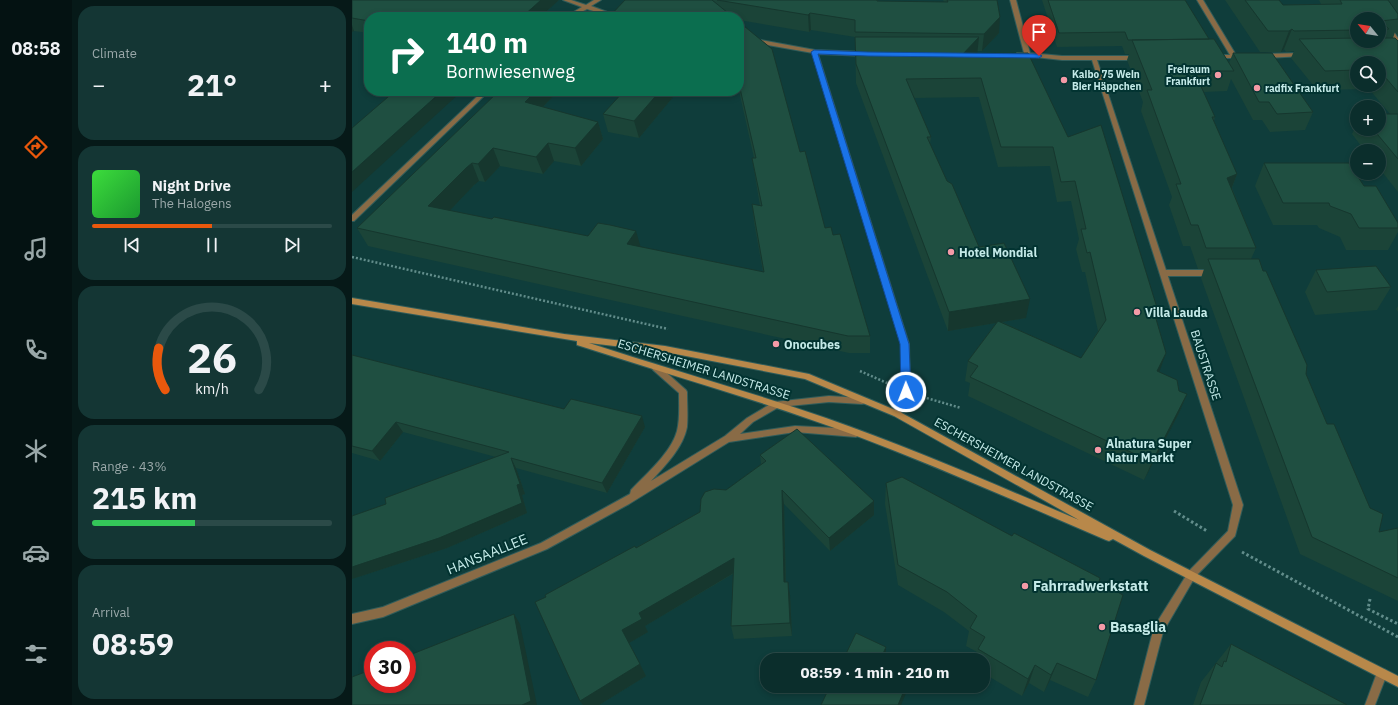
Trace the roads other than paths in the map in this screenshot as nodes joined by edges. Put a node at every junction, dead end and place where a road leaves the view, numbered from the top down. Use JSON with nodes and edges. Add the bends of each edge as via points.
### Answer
{"nodes":[{"id":1,"x":566,"y":0,"type":"edge"},
{"id":2,"x":598,"y":0,"type":"edge"},
{"id":3,"x":1013,"y":0,"type":"edge"},
{"id":4,"x":1200,"y":0,"type":"edge"},
{"id":5,"x":586,"y":7,"type":"junction"},
{"id":6,"x":577,"y":12,"type":"edge"},
{"id":7,"x":602,"y":12,"type":"edge"},
{"id":8,"x":1386,"y":24,"type":"edge"},
{"id":9,"x":744,"y":39,"type":"edge"},
{"id":10,"x":1398,"y":42,"type":"edge"},
{"id":11,"x":814,"y":52,"type":"junction"},
{"id":12,"x":876,"y":54,"type":"edge"},
{"id":13,"x":1011,"y":54,"type":"edge"},
{"id":14,"x":1027,"y":54,"type":"junction"},
{"id":15,"x":1311,"y":55,"type":"edge"},
{"id":16,"x":1257,"y":56,"type":"edge"},
{"id":17,"x":1211,"y":57,"type":"edge"},
{"id":18,"x":1234,"y":57,"type":"junction"},
{"id":19,"x":1249,"y":57,"type":"edge"},
{"id":20,"x":1094,"y":58,"type":"junction"},
{"id":21,"x":1141,"y":58,"type":"edge"},
{"id":22,"x":481,"y":96,"type":"edge"},
{"id":23,"x":352,"y":219,"type":"edge"},
{"id":24,"x":1164,"y":273,"type":"junction"},
{"id":25,"x":1225,"y":274,"type":"edge"},
{"id":26,"x":352,"y":301,"type":"edge"},
{"id":27,"x":564,"y":337,"type":"junction"},
{"id":28,"x":656,"y":368,"type":"junction"},
{"id":29,"x":862,"y":401,"type":"junction"},
{"id":30,"x":777,"y":404,"type":"junction"},
{"id":31,"x":897,"y":414,"type":"junction"},
{"id":32,"x":858,"y":433,"type":"junction"},
{"id":33,"x":728,"y":439,"type":"junction"},
{"id":34,"x":626,"y":501,"type":"junction"},
{"id":35,"x":1147,"y":553,"type":"junction"},
{"id":36,"x":1192,"y":574,"type":"junction"},
{"id":37,"x":352,"y":619,"type":"edge"},
{"id":38,"x":1382,"y":674,"type":"junction"},
{"id":39,"x":1398,"y":682,"type":"edge"},
{"id":40,"x":1139,"y":705,"type":"edge"},
{"id":41,"x":1370,"y":705,"type":"edge"}],
"edges":[{"from":1,"to":5,"type":"street"},
{"from":2,"to":5,"type":"street"},
{"from":3,"to":14,"type":"street"},
{"from":4,"to":18,"type":"street"},
{"from":5,"to":6,"type":"street"},
{"from":5,"to":7,"type":"street"},
{"from":8,"to":10,"type":"street"},
{"from":9,"to":11,"type":"street"},
{"from":11,"to":12,"type":"street"},
{"from":11,"to":31,"type":"street","via":[[905,344],[906,392]]},
{"from":13,"to":14,"type":"street"},
{"from":14,"to":20,"type":"street"},
{"from":15,"to":16,"type":"street"},
{"from":17,"to":18,"type":"street"},
{"from":18,"to":19,"type":"street"},
{"from":20,"to":21,"type":"street"},
{"from":20,"to":24,"type":"street","name":"BAUSTRASSE"},
{"from":22,"to":23,"type":"street"},
{"from":24,"to":25,"type":"street"},
{"from":24,"to":36,"type":"street","name":"BAUSTRASSE","via":[[1238,505],[1232,533]]},
{"from":26,"to":27,"type":"main road","name":"ESCHERSHEIMER LANDSTRASSE"},
{"from":27,"to":28,"type":"main road","name":"ESCHERSHEIMER LANDSTRASSE"},
{"from":27,"to":29,"type":"main road","name":"ESCHERSHEIMER LANDSTRASSE","via":[[665,349],[771,368],[806,376]]},
{"from":28,"to":30,"type":"main road","name":"ESCHERSHEIMER LANDSTRASSE"},
{"from":28,"to":34,"type":"street","name":"HANSAALLEE","via":[[683,392],[679,437],[663,462]]},
{"from":29,"to":30,"type":"street","name":"HANSAALLEE","via":[[829,399]]},
{"from":29,"to":31,"type":"main road","name":"ESCHERSHEIMER LANDSTRASSE"},
{"from":30,"to":32,"type":"main road","name":"ESCHERSHEIMER LANDSTRASSE"},
{"from":30,"to":33,"type":"street","name":"HANSAALLEE","via":[[750,420]]},
{"from":31,"to":35,"type":"main road","name":"ESCHERSHEIMER LANDSTRASSE"},
{"from":32,"to":33,"type":"street","name":"HANSAALLEE","via":[[795,429]]},
{"from":32,"to":35,"type":"main road","name":"ESCHERSHEIMER LANDSTRASSE"},
{"from":33,"to":34,"type":"street","name":"HANSAALLEE"},
{"from":34,"to":37,"type":"street","name":"HANSAALLEE","via":[[544,546],[383,612]]},
{"from":35,"to":36,"type":"main road","name":"ESCHERSHEIMER LANDSTRASSE"},
{"from":36,"to":38,"type":"main road","name":"ESCHERSHEIMER LANDSTRASSE"},
{"from":36,"to":40,"type":"street","name":"BAUSTRASSE","via":[[1158,630]]},
{"from":38,"to":39,"type":"main road","name":"ESCHERSHEIMER LANDSTRASSE"},
{"from":38,"to":41,"type":"street"}]}
